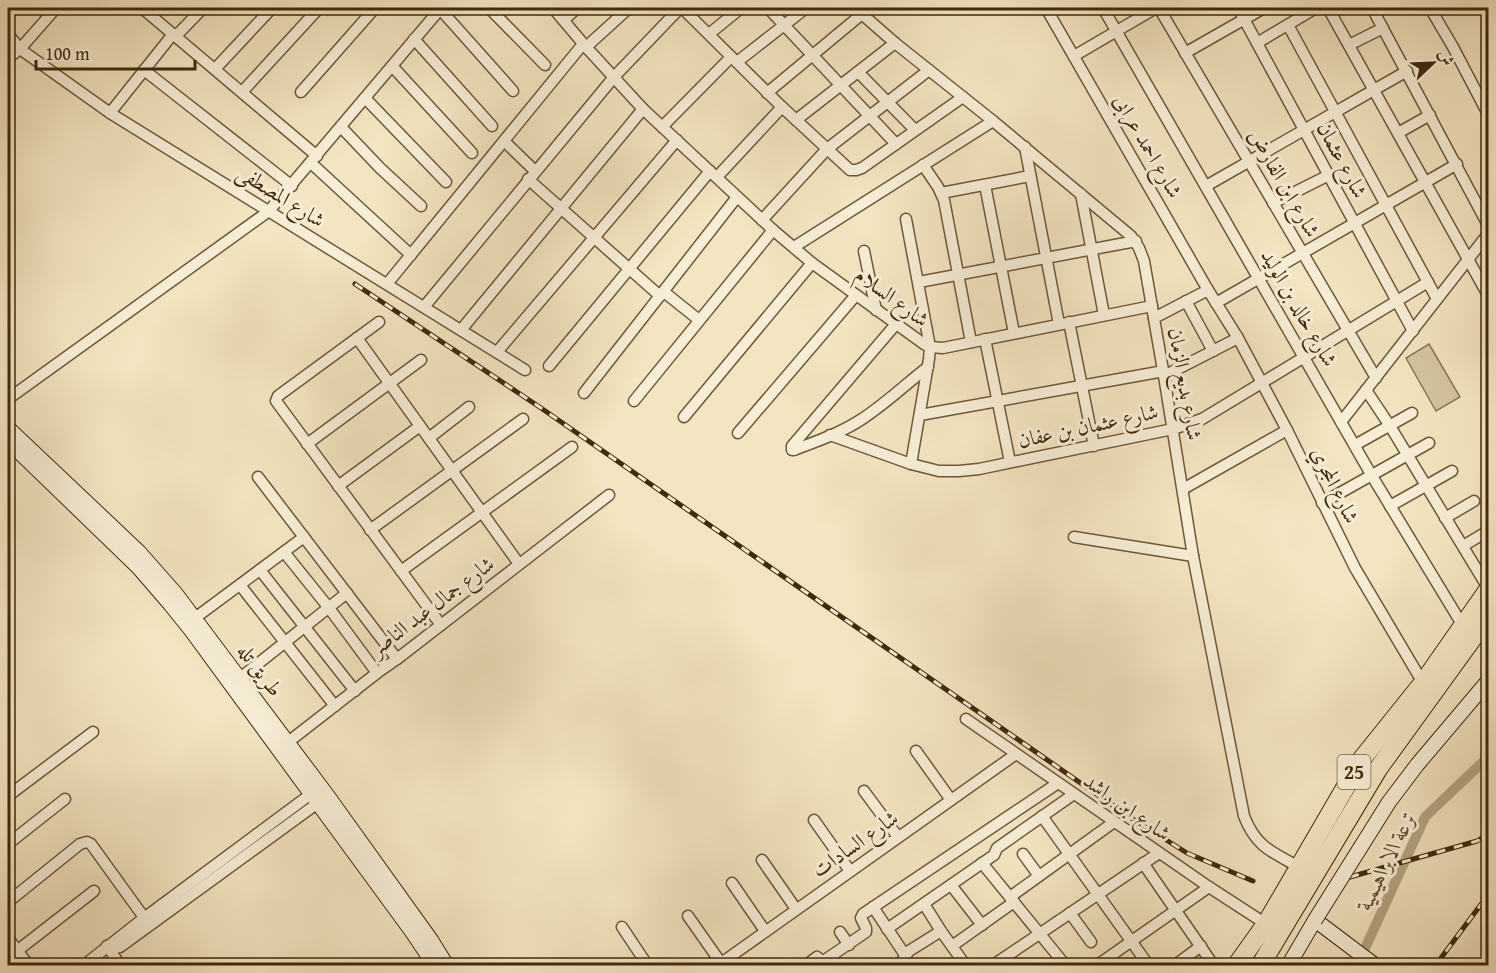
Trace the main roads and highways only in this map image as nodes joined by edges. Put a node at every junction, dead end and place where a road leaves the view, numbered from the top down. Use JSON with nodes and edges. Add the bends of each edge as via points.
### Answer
{"nodes":[{"id":1,"x":8,"y":428,"type":"edge"},
{"id":2,"x":8,"y":441,"type":"edge"},
{"id":3,"x":1488,"y":589,"type":"edge"},
{"id":4,"x":1488,"y":617,"type":"edge"},
{"id":5,"x":1488,"y":681,"type":"edge"},
{"id":6,"x":283,"y":746,"type":"junction"},
{"id":7,"x":1362,"y":759,"type":"junction"},
{"id":8,"x":1378,"y":769,"type":"junction"},
{"id":9,"x":319,"y":795,"type":"junction"},
{"id":10,"x":1315,"y":920,"type":"junction"},
{"id":11,"x":435,"y":966,"type":"edge"},
{"id":12,"x":447,"y":966,"type":"edge"},
{"id":13,"x":1236,"y":966,"type":"edge"},
{"id":14,"x":1260,"y":966,"type":"edge"},
{"id":15,"x":1288,"y":966,"type":"edge"},
{"id":16,"x":1376,"y":966,"type":"edge"}],
"edges":[{"from":1,"to":6,"type":"main road","name":"طريق تله","via":[[167,583],[240,678]]},
{"from":2,"to":6,"type":"main road","name":"طريق تله","via":[[154,585]]},
{"from":3,"to":7,"type":"highway","number":"25","via":[[1423,683]]},
{"from":4,"to":8,"type":"highway","number":"25"},
{"from":5,"to":10,"type":"main road","bridge":true,"via":[[1389,802]]},
{"from":6,"to":9,"type":"main road","name":"طريق تله"},
{"from":7,"to":8,"type":"highway"},
{"from":7,"to":13,"type":"highway","number":"25","via":[[1266,924]]},
{"from":8,"to":14,"type":"highway","number":"25"},
{"from":9,"to":11,"type":"main road","name":"طريق تله"},
{"from":9,"to":12,"type":"main road","name":"طريق تله"},
{"from":10,"to":15,"type":"main road"},
{"from":10,"to":16,"type":"main road"}]}
